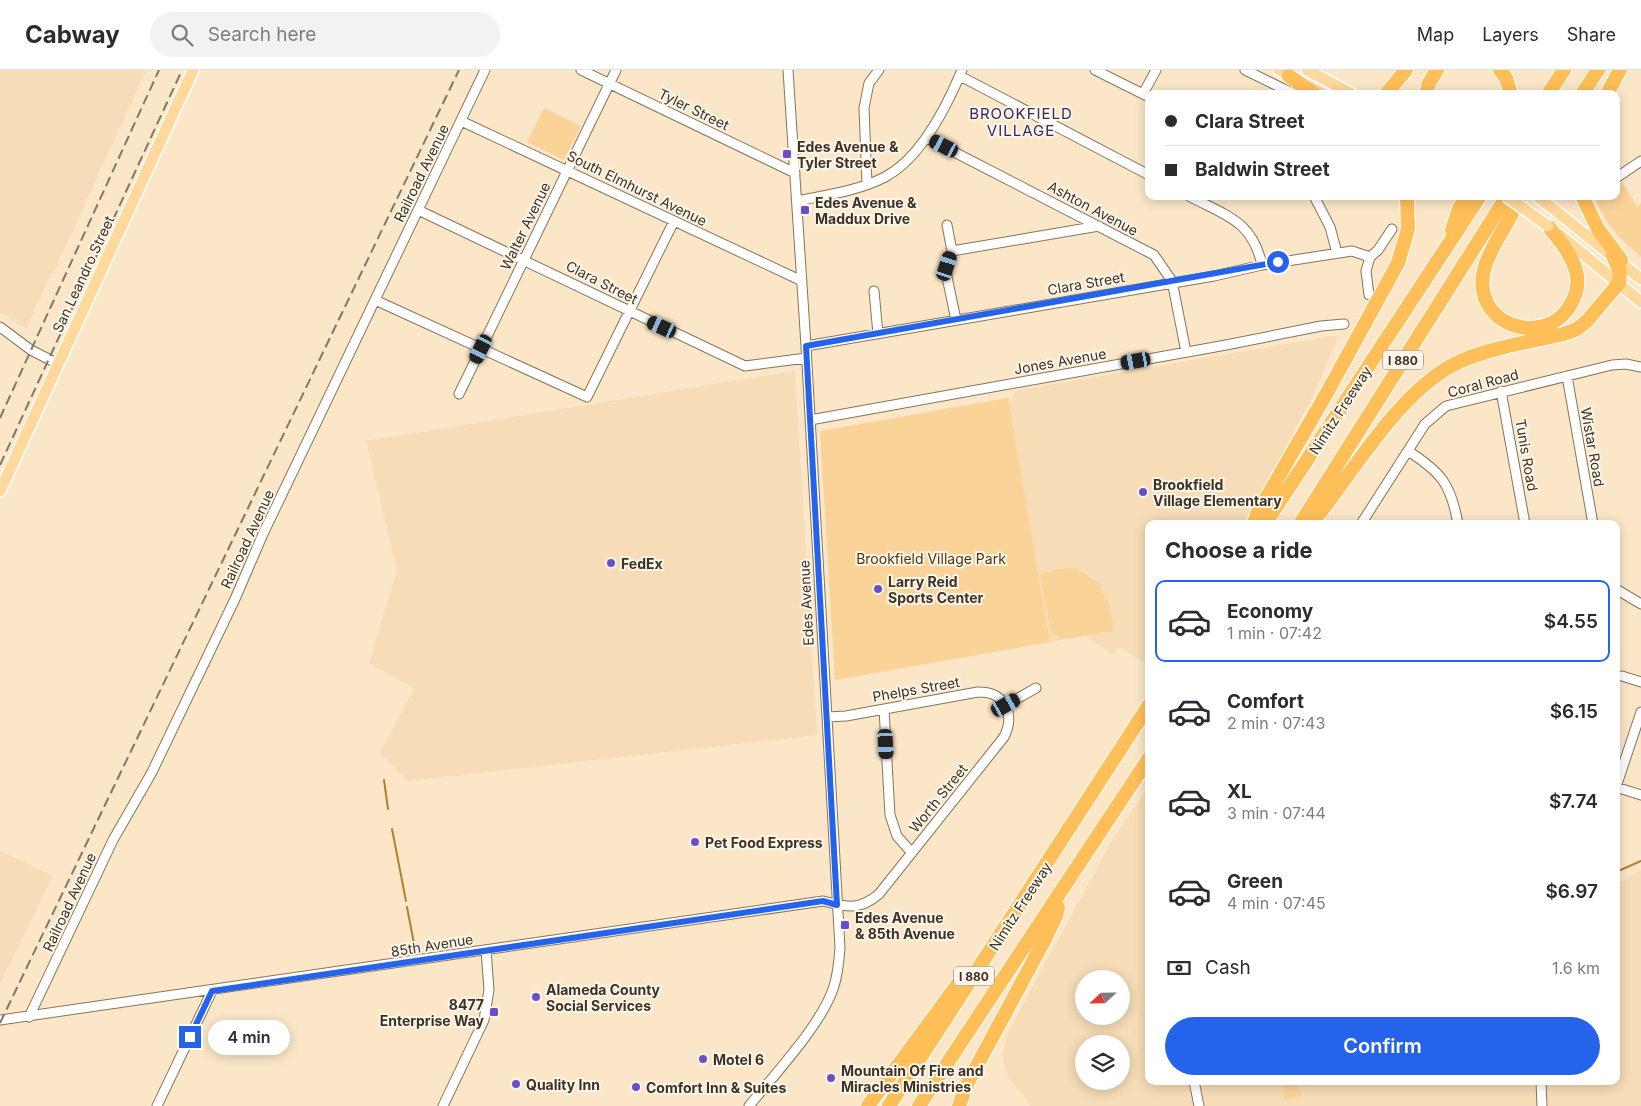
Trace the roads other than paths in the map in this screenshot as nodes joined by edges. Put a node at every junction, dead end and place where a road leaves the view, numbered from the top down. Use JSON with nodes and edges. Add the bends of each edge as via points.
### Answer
{"nodes":[{"id":1,"x":193,"y":70,"type":"edge"},
{"id":2,"x":485,"y":70,"type":"edge"},
{"id":3,"x":582,"y":70,"type":"edge"},
{"id":4,"x":616,"y":70,"type":"edge"},
{"id":5,"x":788,"y":70,"type":"edge"},
{"id":6,"x":879,"y":70,"type":"edge"},
{"id":7,"x":1096,"y":70,"type":"edge"},
{"id":8,"x":1156,"y":70,"type":"edge"},
{"id":9,"x":1245,"y":70,"type":"edge"},
{"id":10,"x":1307,"y":70,"type":"edge"},
{"id":11,"x":1406,"y":70,"type":"edge"},
{"id":12,"x":1437,"y":70,"type":"edge"},
{"id":13,"x":1500,"y":70,"type":"edge"},
{"id":14,"x":1564,"y":70,"type":"edge"},
{"id":15,"x":1598,"y":70,"type":"edge"},
{"id":16,"x":1620,"y":70,"type":"edge"},
{"id":17,"x":961,"y":73,"type":"edge"},
{"id":18,"x":1284,"y":73,"type":"edge"},
{"id":19,"x":610,"y":83,"type":"junction"},
{"id":20,"x":1148,"y":90,"type":"edge"},
{"id":21,"x":1286,"y":90,"type":"edge"},
{"id":22,"x":1308,"y":90,"type":"edge"},
{"id":23,"x":1316,"y":90,"type":"edge"},
{"id":24,"x":1344,"y":90,"type":"edge"},
{"id":25,"x":1389,"y":90,"type":"edge"},
{"id":26,"x":1427,"y":90,"type":"edge"},
{"id":27,"x":1510,"y":90,"type":"edge"},
{"id":28,"x":1551,"y":90,"type":"edge"},
{"id":29,"x":1585,"y":90,"type":"edge"},
{"id":30,"x":1609,"y":90,"type":"edge"},
{"id":31,"x":1145,"y":94,"type":"edge"},
{"id":32,"x":461,"y":121,"type":"junction"},
{"id":33,"x":927,"y":138,"type":"junction"},
{"id":34,"x":1641,"y":161,"type":"edge"},
{"id":35,"x":568,"y":170,"type":"junction"},
{"id":36,"x":795,"y":173,"type":"junction"},
{"id":37,"x":1145,"y":173,"type":"edge"},
{"id":38,"x":1620,"y":175,"type":"edge"},
{"id":39,"x":867,"y":184,"type":"junction"},
{"id":40,"x":1196,"y":200,"type":"edge"},
{"id":41,"x":1316,"y":200,"type":"edge"},
{"id":42,"x":1407,"y":200,"type":"edge"},
{"id":43,"x":1464,"y":200,"type":"edge"},
{"id":44,"x":1477,"y":200,"type":"edge"},
{"id":45,"x":1504,"y":200,"type":"edge"},
{"id":46,"x":1512,"y":200,"type":"edge"},
{"id":47,"x":1518,"y":200,"type":"edge"},
{"id":48,"x":1542,"y":200,"type":"edge"},
{"id":49,"x":1584,"y":200,"type":"edge"},
{"id":50,"x":797,"y":201,"type":"junction"},
{"id":51,"x":418,"y":210,"type":"junction"},
{"id":52,"x":674,"y":222,"type":"junction"},
{"id":53,"x":947,"y":225,"type":"dead end"},
{"id":54,"x":1100,"y":226,"type":"junction"},
{"id":55,"x":1548,"y":226,"type":"junction"},
{"id":56,"x":1392,"y":230,"type":"dead end"},
{"id":57,"x":1448,"y":245,"type":"junction"},
{"id":58,"x":952,"y":251,"type":"junction"},
{"id":59,"x":1337,"y":253,"type":"junction"},
{"id":60,"x":1613,"y":256,"type":"junction"},
{"id":61,"x":1370,"y":257,"type":"junction"},
{"id":62,"x":524,"y":259,"type":"junction"},
{"id":63,"x":1262,"y":264,"type":"junction"},
{"id":64,"x":1626,"y":266,"type":"junction"},
{"id":65,"x":1641,"y":279,"type":"edge"},
{"id":66,"x":802,"y":281,"type":"junction"},
{"id":67,"x":1172,"y":281,"type":"junction"},
{"id":68,"x":1619,"y":283,"type":"junction"},
{"id":69,"x":874,"y":291,"type":"dead end"},
{"id":70,"x":1368,"y":295,"type":"dead end"},
{"id":71,"x":375,"y":300,"type":"junction"},
{"id":72,"x":1641,"y":302,"type":"edge"},
{"id":73,"x":630,"y":312,"type":"junction"},
{"id":74,"x":956,"y":320,"type":"junction"},
{"id":75,"x":1344,"y":324,"type":"dead end"},
{"id":76,"x":0,"y":326,"type":"edge"},
{"id":77,"x":878,"y":334,"type":"junction"},
{"id":78,"x":806,"y":346,"type":"junction"},
{"id":79,"x":481,"y":349,"type":"junction"},
{"id":80,"x":1186,"y":352,"type":"junction"},
{"id":81,"x":806,"y":358,"type":"junction"},
{"id":82,"x":58,"y":364,"type":"junction"},
{"id":83,"x":1641,"y":367,"type":"edge"},
{"id":84,"x":1567,"y":376,"type":"junction"},
{"id":85,"x":1501,"y":391,"type":"junction"},
{"id":86,"x":459,"y":394,"type":"dead end"},
{"id":87,"x":810,"y":420,"type":"junction"},
{"id":88,"x":1408,"y":451,"type":"junction"},
{"id":89,"x":0,"y":491,"type":"edge"},
{"id":90,"x":1255,"y":520,"type":"edge"},
{"id":91,"x":1268,"y":520,"type":"edge"},
{"id":92,"x":1303,"y":520,"type":"edge"},
{"id":93,"x":1312,"y":520,"type":"edge"},
{"id":94,"x":1364,"y":520,"type":"edge"},
{"id":95,"x":1457,"y":520,"type":"edge"},
{"id":96,"x":1524,"y":520,"type":"edge"},
{"id":97,"x":1592,"y":520,"type":"edge"},
{"id":98,"x":1620,"y":591,"type":"edge"},
{"id":99,"x":1641,"y":604,"type":"edge"},
{"id":100,"x":1622,"y":676,"type":"dead end"},
{"id":101,"x":1641,"y":682,"type":"edge"},
{"id":102,"x":1036,"y":688,"type":"dead end"},
{"id":103,"x":1006,"y":705,"type":"junction"},
{"id":104,"x":884,"y":709,"type":"junction"},
{"id":105,"x":1145,"y":712,"type":"edge"},
{"id":106,"x":1641,"y":712,"type":"edge"},
{"id":107,"x":827,"y":717,"type":"junction"},
{"id":108,"x":1145,"y":764,"type":"edge"},
{"id":109,"x":1620,"y":775,"type":"edge"},
{"id":110,"x":1620,"y":788,"type":"edge"},
{"id":111,"x":1641,"y":795,"type":"edge"},
{"id":112,"x":1059,"y":846,"type":"junction"},
{"id":113,"x":912,"y":852,"type":"junction"},
{"id":114,"x":1060,"y":894,"type":"junction"},
{"id":115,"x":837,"y":905,"type":"junction"},
{"id":116,"x":486,"y":950,"type":"junction"},
{"id":117,"x":212,"y":991,"type":"junction"},
{"id":118,"x":30,"y":1016,"type":"junction"},
{"id":119,"x":0,"y":1020,"type":"edge"},
{"id":120,"x":1195,"y":1085,"type":"edge"},
{"id":121,"x":1540,"y":1085,"type":"edge"},
{"id":122,"x":157,"y":1106,"type":"edge"},
{"id":123,"x":443,"y":1106,"type":"edge"},
{"id":124,"x":749,"y":1106,"type":"edge"},
{"id":125,"x":868,"y":1106,"type":"edge"},
{"id":126,"x":889,"y":1106,"type":"edge"},
{"id":127,"x":919,"y":1106,"type":"edge"},
{"id":128,"x":959,"y":1106,"type":"edge"},
{"id":129,"x":1200,"y":1106,"type":"edge"},
{"id":130,"x":1542,"y":1106,"type":"edge"}],
"edges":[{"from":1,"to":82,"type":"main road","name":"San Leandro Street"},
{"from":2,"to":32,"type":"street","name":"Railroad Avenue"},
{"from":3,"to":19,"type":"street","name":"Tyler Street"},
{"from":4,"to":19,"type":"street","name":"Walter Avenue"},
{"from":5,"to":36,"type":"street","name":"Edes Avenue"},
{"from":6,"to":39,"type":"street","via":[[869,83],[864,108]]},
{"from":7,"to":31,"type":"street"},
{"from":8,"to":20,"type":"street"},
{"from":9,"to":21,"type":"street"},
{"from":10,"to":24,"type":"main road"},
{"from":11,"to":25,"type":"highway"},
{"from":12,"to":26,"type":"highway"},
{"from":13,"to":27,"type":"highway"},
{"from":14,"to":28,"type":"highway"},
{"from":15,"to":29,"type":"highway"},
{"from":16,"to":30,"type":"highway"},
{"from":17,"to":33,"type":"street"},
{"from":17,"to":37,"type":"street"},
{"from":18,"to":22,"type":"highway"},
{"from":18,"to":23,"type":"main road"},
{"from":19,"to":35,"type":"street","name":"Walter Avenue"},
{"from":19,"to":36,"type":"street","name":"Tyler Street"},
{"from":32,"to":35,"type":"street","name":"South Elmhurst Avenue"},
{"from":32,"to":51,"type":"street","name":"Railroad Avenue"},
{"from":33,"to":39,"type":"street","via":[[905,163]]},
{"from":33,"to":54,"type":"street","name":"Ashton Avenue"},
{"from":34,"to":38,"type":"street"},
{"from":35,"to":52,"type":"street","name":"South Elmhurst Avenue"},
{"from":35,"to":62,"type":"street","name":"Walter Avenue"},
{"from":36,"to":50,"type":"street","name":"Edes Avenue"},
{"from":39,"to":50,"type":"street"},
{"from":40,"to":63,"type":"street","via":[[1244,226],[1258,246]]},
{"from":41,"to":59,"type":"street","via":[[1330,227]]},
{"from":42,"to":90,"type":"highway","via":[[1408,229],[1398,263]]},
{"from":43,"to":57,"type":"highway"},
{"from":44,"to":57,"type":"highway","name":"Nimitz Freeway","number":"I 880"},
{"from":45,"to":92,"type":"highway","name":"Nimitz Freeway","number":"I 880"},
{"from":46,"to":55,"type":"main road","bridge":true},
{"from":47,"to":55,"type":"highway","via":[[1488,258],[1482,285],[1493,312],[1516,327],[1533,329],[1548,326],[1562,316],[1575,297],[1578,280],[1574,266],[1567,250]]},
{"from":48,"to":60,"type":"main road"},
{"from":49,"to":64,"type":"highway","via":[[1598,229]]},
{"from":50,"to":66,"type":"street","name":"Edes Avenue"},
{"from":51,"to":62,"type":"street","name":"Clara Street"},
{"from":51,"to":71,"type":"street","name":"Railroad Avenue"},
{"from":52,"to":66,"type":"street","name":"South Elmhurst Avenue"},
{"from":52,"to":73,"type":"street"},
{"from":53,"to":58,"type":"street"},
{"from":54,"to":58,"type":"street"},
{"from":54,"to":67,"type":"street","name":"Ashton Avenue","via":[[1154,255]]},
{"from":55,"to":68,"type":"main road"},
{"from":56,"to":61,"type":"street"},
{"from":57,"to":91,"type":"highway","name":"Nimitz Freeway","number":"I 880"},
{"from":58,"to":74,"type":"street","via":[[947,277]]},
{"from":59,"to":61,"type":"street","name":"Clara Street","via":[[1352,251]]},
{"from":59,"to":63,"type":"street","name":"Clara Street"},
{"from":60,"to":64,"type":"main road"},
{"from":60,"to":68,"type":"highway","via":[[1620,272]]},
{"from":61,"to":70,"type":"street","via":[[1366,271]]},
{"from":62,"to":73,"type":"street","name":"Clara Street"},
{"from":62,"to":79,"type":"street","name":"Walter Avenue"},
{"from":63,"to":67,"type":"street","name":"Clara Street","via":[[1214,276]]},
{"from":64,"to":65,"type":"main road"},
{"from":66,"to":78,"type":"street","name":"Edes Avenue"},
{"from":67,"to":74,"type":"street","name":"Clara Street"},
{"from":67,"to":80,"type":"street","name":"Ashton Avenue"},
{"from":68,"to":72,"type":"main road"},
{"from":68,"to":93,"type":"highway","via":[[1577,330],[1472,357],[1431,379],[1403,404]]},
{"from":69,"to":77,"type":"street"},
{"from":71,"to":79,"type":"street"},
{"from":71,"to":118,"type":"street","name":"Railroad Avenue","via":[[152,772],[113,840]]},
{"from":73,"to":79,"type":"street","via":[[587,397]]},
{"from":73,"to":81,"type":"street","name":"Clara Street","via":[[745,366]]},
{"from":74,"to":77,"type":"street","name":"Clara Street"},
{"from":75,"to":80,"type":"street","name":"Jones Avenue"},
{"from":76,"to":82,"type":"street","via":[[31,350]]},
{"from":77,"to":78,"type":"street","name":"Clara Street"},
{"from":78,"to":81,"type":"street","name":"Edes Avenue"},
{"from":79,"to":86,"type":"street","name":"Walter Avenue"},
{"from":80,"to":87,"type":"street","name":"Jones Avenue"},
{"from":81,"to":87,"type":"street","name":"Edes Avenue"},
{"from":82,"to":89,"type":"main road","name":"San Leandro Street"},
{"from":83,"to":84,"type":"street","name":"Coral Road","via":[[1612,365]]},
{"from":84,"to":85,"type":"street","name":"Coral Road"},
{"from":84,"to":97,"type":"street","name":"Wistar Road"},
{"from":85,"to":88,"type":"street","name":"Coral Road","via":[[1446,406],[1425,424]]},
{"from":85,"to":96,"type":"street","name":"Tunis Road"},
{"from":87,"to":107,"type":"street","name":"Edes Avenue"},
{"from":88,"to":94,"type":"street","name":"Coral Road"},
{"from":88,"to":95,"type":"street","via":[[1432,466],[1443,478],[1451,492]]},
{"from":98,"to":99,"type":"street"},
{"from":100,"to":101,"type":"street"},
{"from":102,"to":103,"type":"street"},
{"from":103,"to":104,"type":"street","name":"Phelps Street","via":[[989,692],[978,692]]},
{"from":103,"to":113,"type":"street","name":"Worth Street","via":[[1010,716],[1004,737]]},
{"from":104,"to":107,"type":"street","name":"Phelps Street"},
{"from":104,"to":113,"type":"street","via":[[890,815],[897,836]]},
{"from":105,"to":112,"type":"highway","name":"Nimitz Freeway","number":"I 880"},
{"from":106,"to":109,"type":"street"},
{"from":107,"to":115,"type":"street","name":"Edes Avenue"},
{"from":108,"to":114,"type":"highway","name":"Nimitz Freeway","number":"I 880"},
{"from":110,"to":111,"type":"street"},
{"from":112,"to":125,"type":"highway"},
{"from":112,"to":126,"type":"highway","name":"Nimitz Freeway","number":"I 880"},
{"from":113,"to":115,"type":"street","name":"Worth Street","via":[[872,900],[849,908]]},
{"from":114,"to":127,"type":"highway","name":"Nimitz Freeway","number":"I 880"},
{"from":114,"to":128,"type":"highway","via":[[1056,916],[966,1086]]},
{"from":115,"to":116,"type":"street","name":"85th Avenue","via":[[823,901]]},
{"from":115,"to":124,"type":"street","name":"Edes Avenue","via":[[838,968],[826,1006]]},
{"from":116,"to":117,"type":"street","name":"85th Avenue"},
{"from":116,"to":123,"type":"street","via":[[489,990],[484,1020]]},
{"from":117,"to":118,"type":"street","name":"85th Avenue"},
{"from":117,"to":122,"type":"street"},
{"from":118,"to":119,"type":"street","name":"85th Avenue"},
{"from":120,"to":129,"type":"street"},
{"from":121,"to":130,"type":"street"}]}
